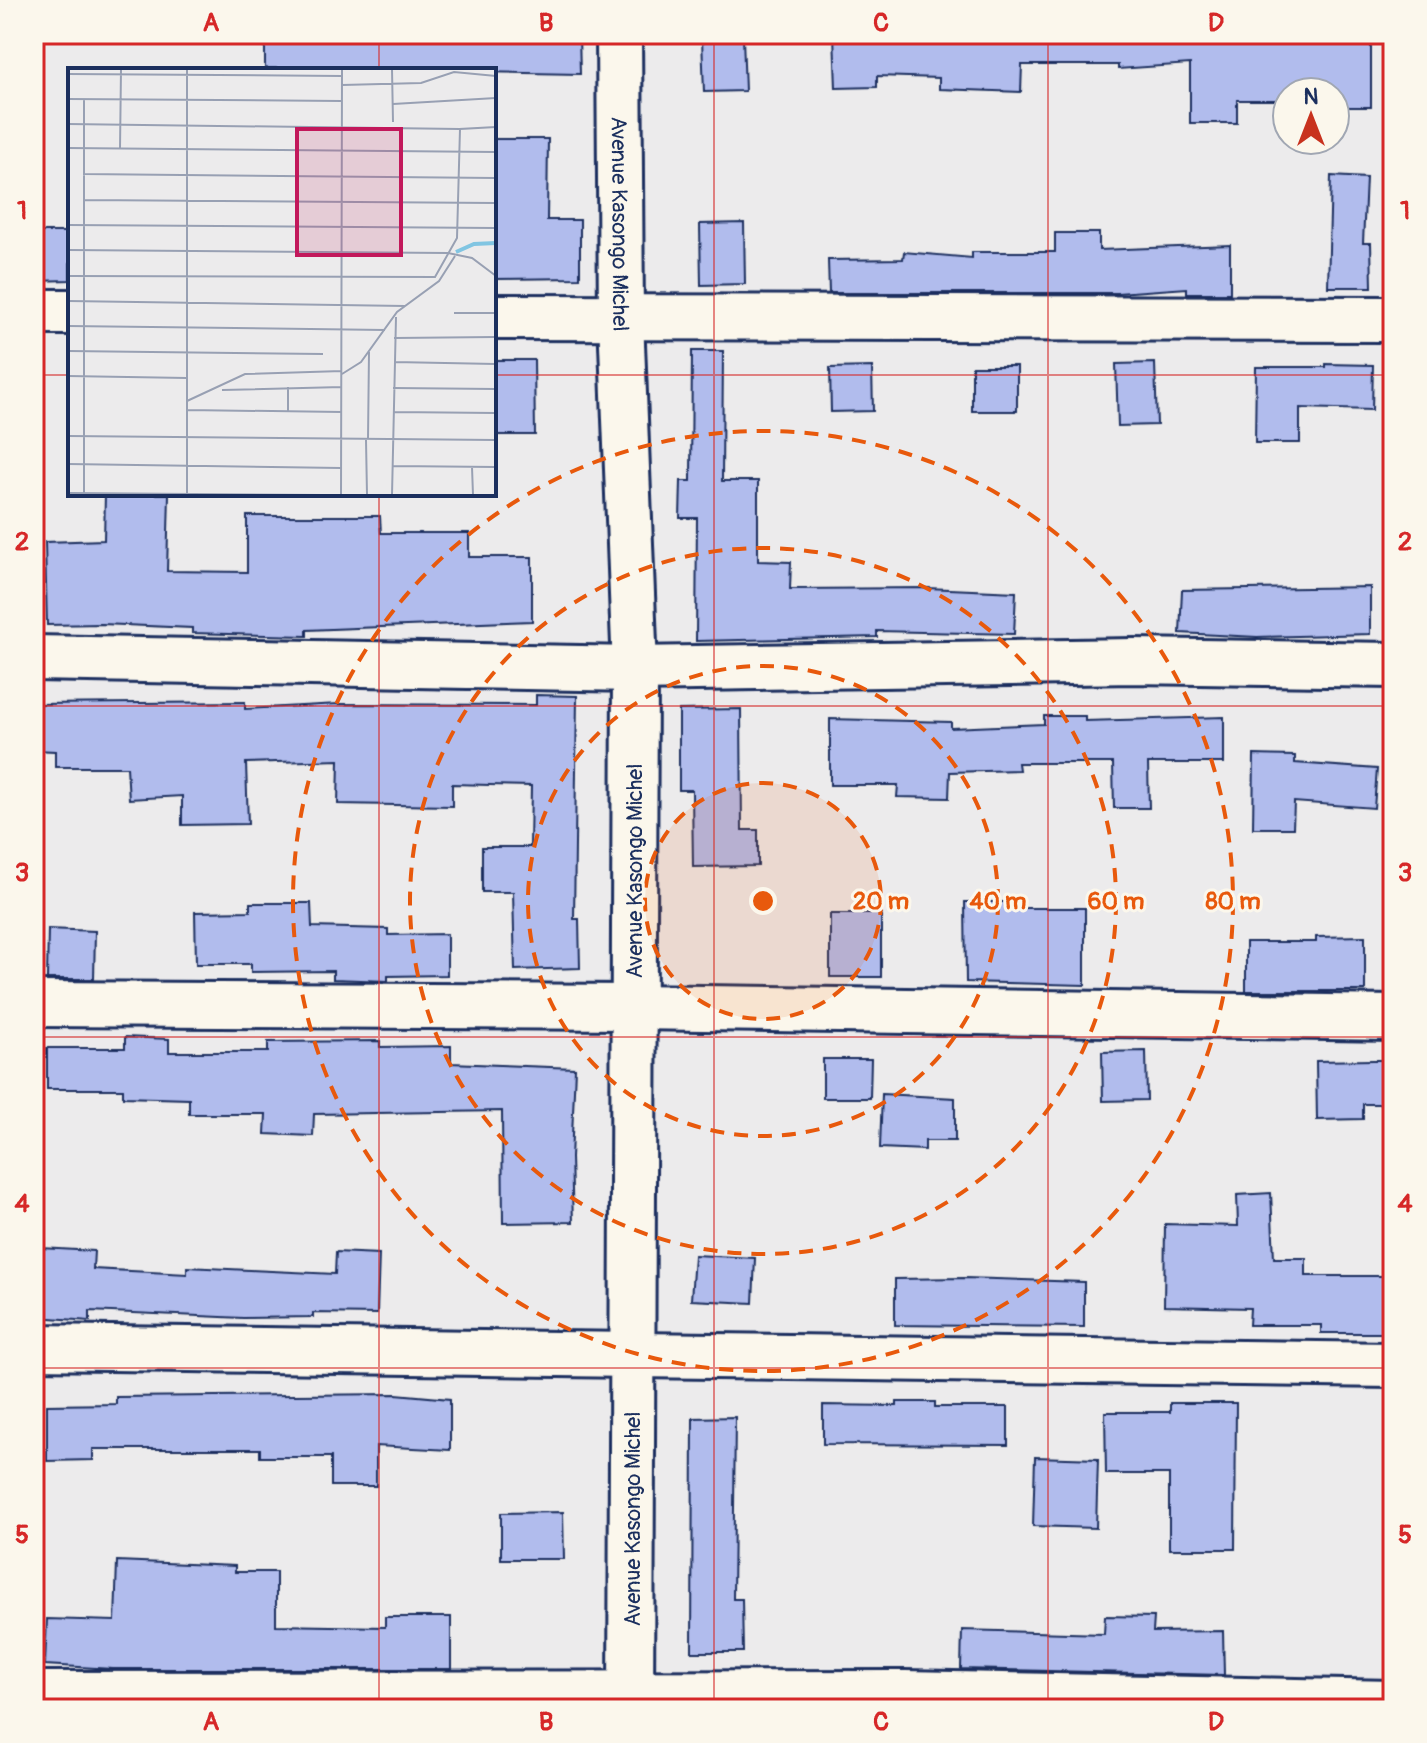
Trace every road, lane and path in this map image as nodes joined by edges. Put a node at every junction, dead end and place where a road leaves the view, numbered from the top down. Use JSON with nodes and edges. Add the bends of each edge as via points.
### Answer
{"nodes":[{"id":1,"x":619,"y":34,"type":"edge"},
{"id":2,"x":34,"y":312,"type":"edge"},
{"id":3,"x":68,"y":312,"type":"edge"},
{"id":4,"x":496,"y":317,"type":"edge"},
{"id":5,"x":621,"y":319,"type":"junction"},
{"id":6,"x":1393,"y":319,"type":"edge"},
{"id":7,"x":34,"y":658,"type":"edge"},
{"id":8,"x":1393,"y":665,"type":"edge"},
{"id":9,"x":635,"y":669,"type":"junction"},
{"id":10,"x":34,"y":1004,"type":"edge"},
{"id":11,"x":633,"y":1007,"type":"junction"},
{"id":12,"x":1393,"y":1018,"type":"edge"},
{"id":13,"x":34,"y":1347,"type":"edge"},
{"id":14,"x":633,"y":1357,"type":"junction"},
{"id":15,"x":1393,"y":1365,"type":"edge"},
{"id":16,"x":34,"y":1694,"type":"edge"},
{"id":17,"x":631,"y":1702,"type":"edge"},
{"id":18,"x":1393,"y":1703,"type":"edge"}],
"edges":[{"from":1,"to":5,"type":"street","name":"Avenue Kasongo Michel"},
{"from":2,"to":3,"type":"street"},
{"from":4,"to":5,"type":"street"},
{"from":5,"to":6,"type":"street"},
{"from":5,"to":9,"type":"street","name":"Avenue Kasongo Michel"},
{"from":7,"to":9,"type":"street"},
{"from":8,"to":9,"type":"street","via":[[1134,661]]},
{"from":9,"to":11,"type":"street","name":"Avenue Kasongo Michel"},
{"from":10,"to":11,"type":"street"},
{"from":11,"to":12,"type":"street"},
{"from":11,"to":14,"type":"street","name":"Avenue Kasongo Michel"},
{"from":13,"to":14,"type":"street"},
{"from":14,"to":15,"type":"street"},
{"from":14,"to":17,"type":"street","name":"Avenue Kasongo Michel"},
{"from":16,"to":17,"type":"street"},
{"from":17,"to":18,"type":"street","via":[[905,1693]]}]}
